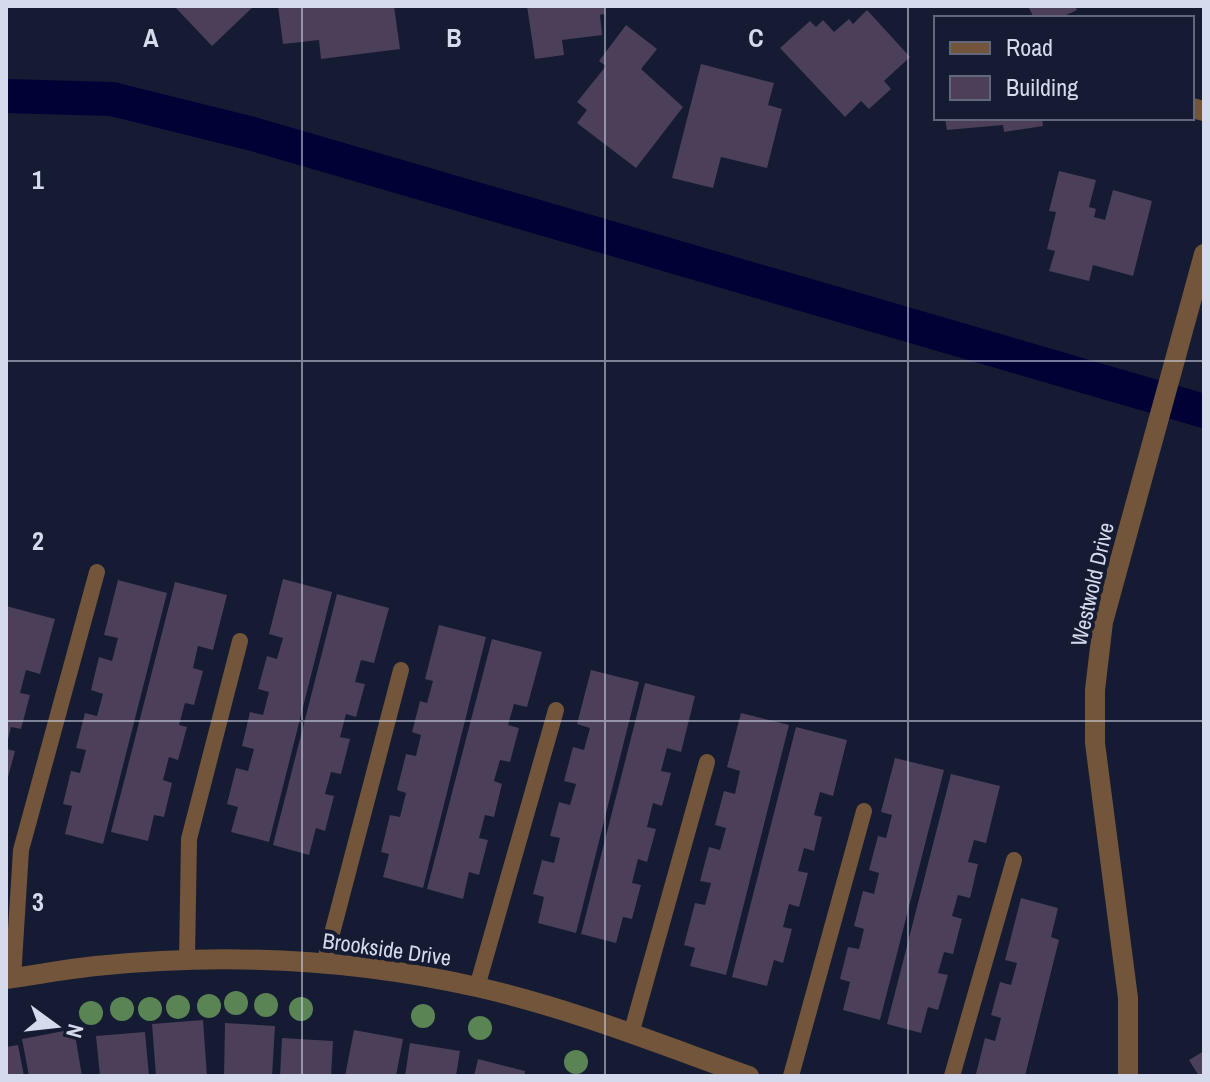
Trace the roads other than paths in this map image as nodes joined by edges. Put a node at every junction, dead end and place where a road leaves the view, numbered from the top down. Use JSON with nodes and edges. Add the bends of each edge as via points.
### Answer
{"nodes":[{"id":1,"x":1204,"y":254,"type":"edge"},
{"id":2,"x":97,"y":572,"type":"dead end"},
{"id":3,"x":240,"y":641,"type":"dead end"},
{"id":4,"x":401,"y":670,"type":"dead end"},
{"id":5,"x":556,"y":710,"type":"dead end"},
{"id":6,"x":707,"y":762,"type":"dead end"},
{"id":7,"x":864,"y":811,"type":"dead end"},
{"id":8,"x":1014,"y":860,"type":"dead end"},
{"id":9,"x":187,"y":959,"type":"junction"},
{"id":10,"x":324,"y":964,"type":"junction"},
{"id":11,"x":10,"y":979,"type":"edge"},
{"id":12,"x":477,"y":987,"type":"junction"},
{"id":13,"x":631,"y":1034,"type":"junction"},
{"id":14,"x":749,"y":1076,"type":"edge"},
{"id":15,"x":791,"y":1076,"type":"edge"},
{"id":16,"x":952,"y":1076,"type":"edge"},
{"id":17,"x":1128,"y":1076,"type":"edge"}],
"edges":[{"from":1,"to":17,"type":"street","name":"Westwold Drive","via":[[1103,622],[1095,690],[1095,743],[1128,998]]},
{"from":2,"to":11,"type":"lane","via":[[21,850]]},
{"from":3,"to":9,"type":"lane","via":[[189,839]]},
{"from":4,"to":10,"type":"lane"},
{"from":5,"to":12,"type":"lane"},
{"from":6,"to":13,"type":"lane"},
{"from":7,"to":15,"type":"lane"},
{"from":8,"to":16,"type":"lane"},
{"from":9,"to":10,"type":"street","name":"Brookside Drive"},
{"from":9,"to":11,"type":"street","name":"Brookside Drive"},
{"from":10,"to":12,"type":"street","name":"Brookside Drive"},
{"from":12,"to":13,"type":"street","name":"Brookside Drive"},
{"from":13,"to":14,"type":"street","name":"Brookside Drive"}]}
